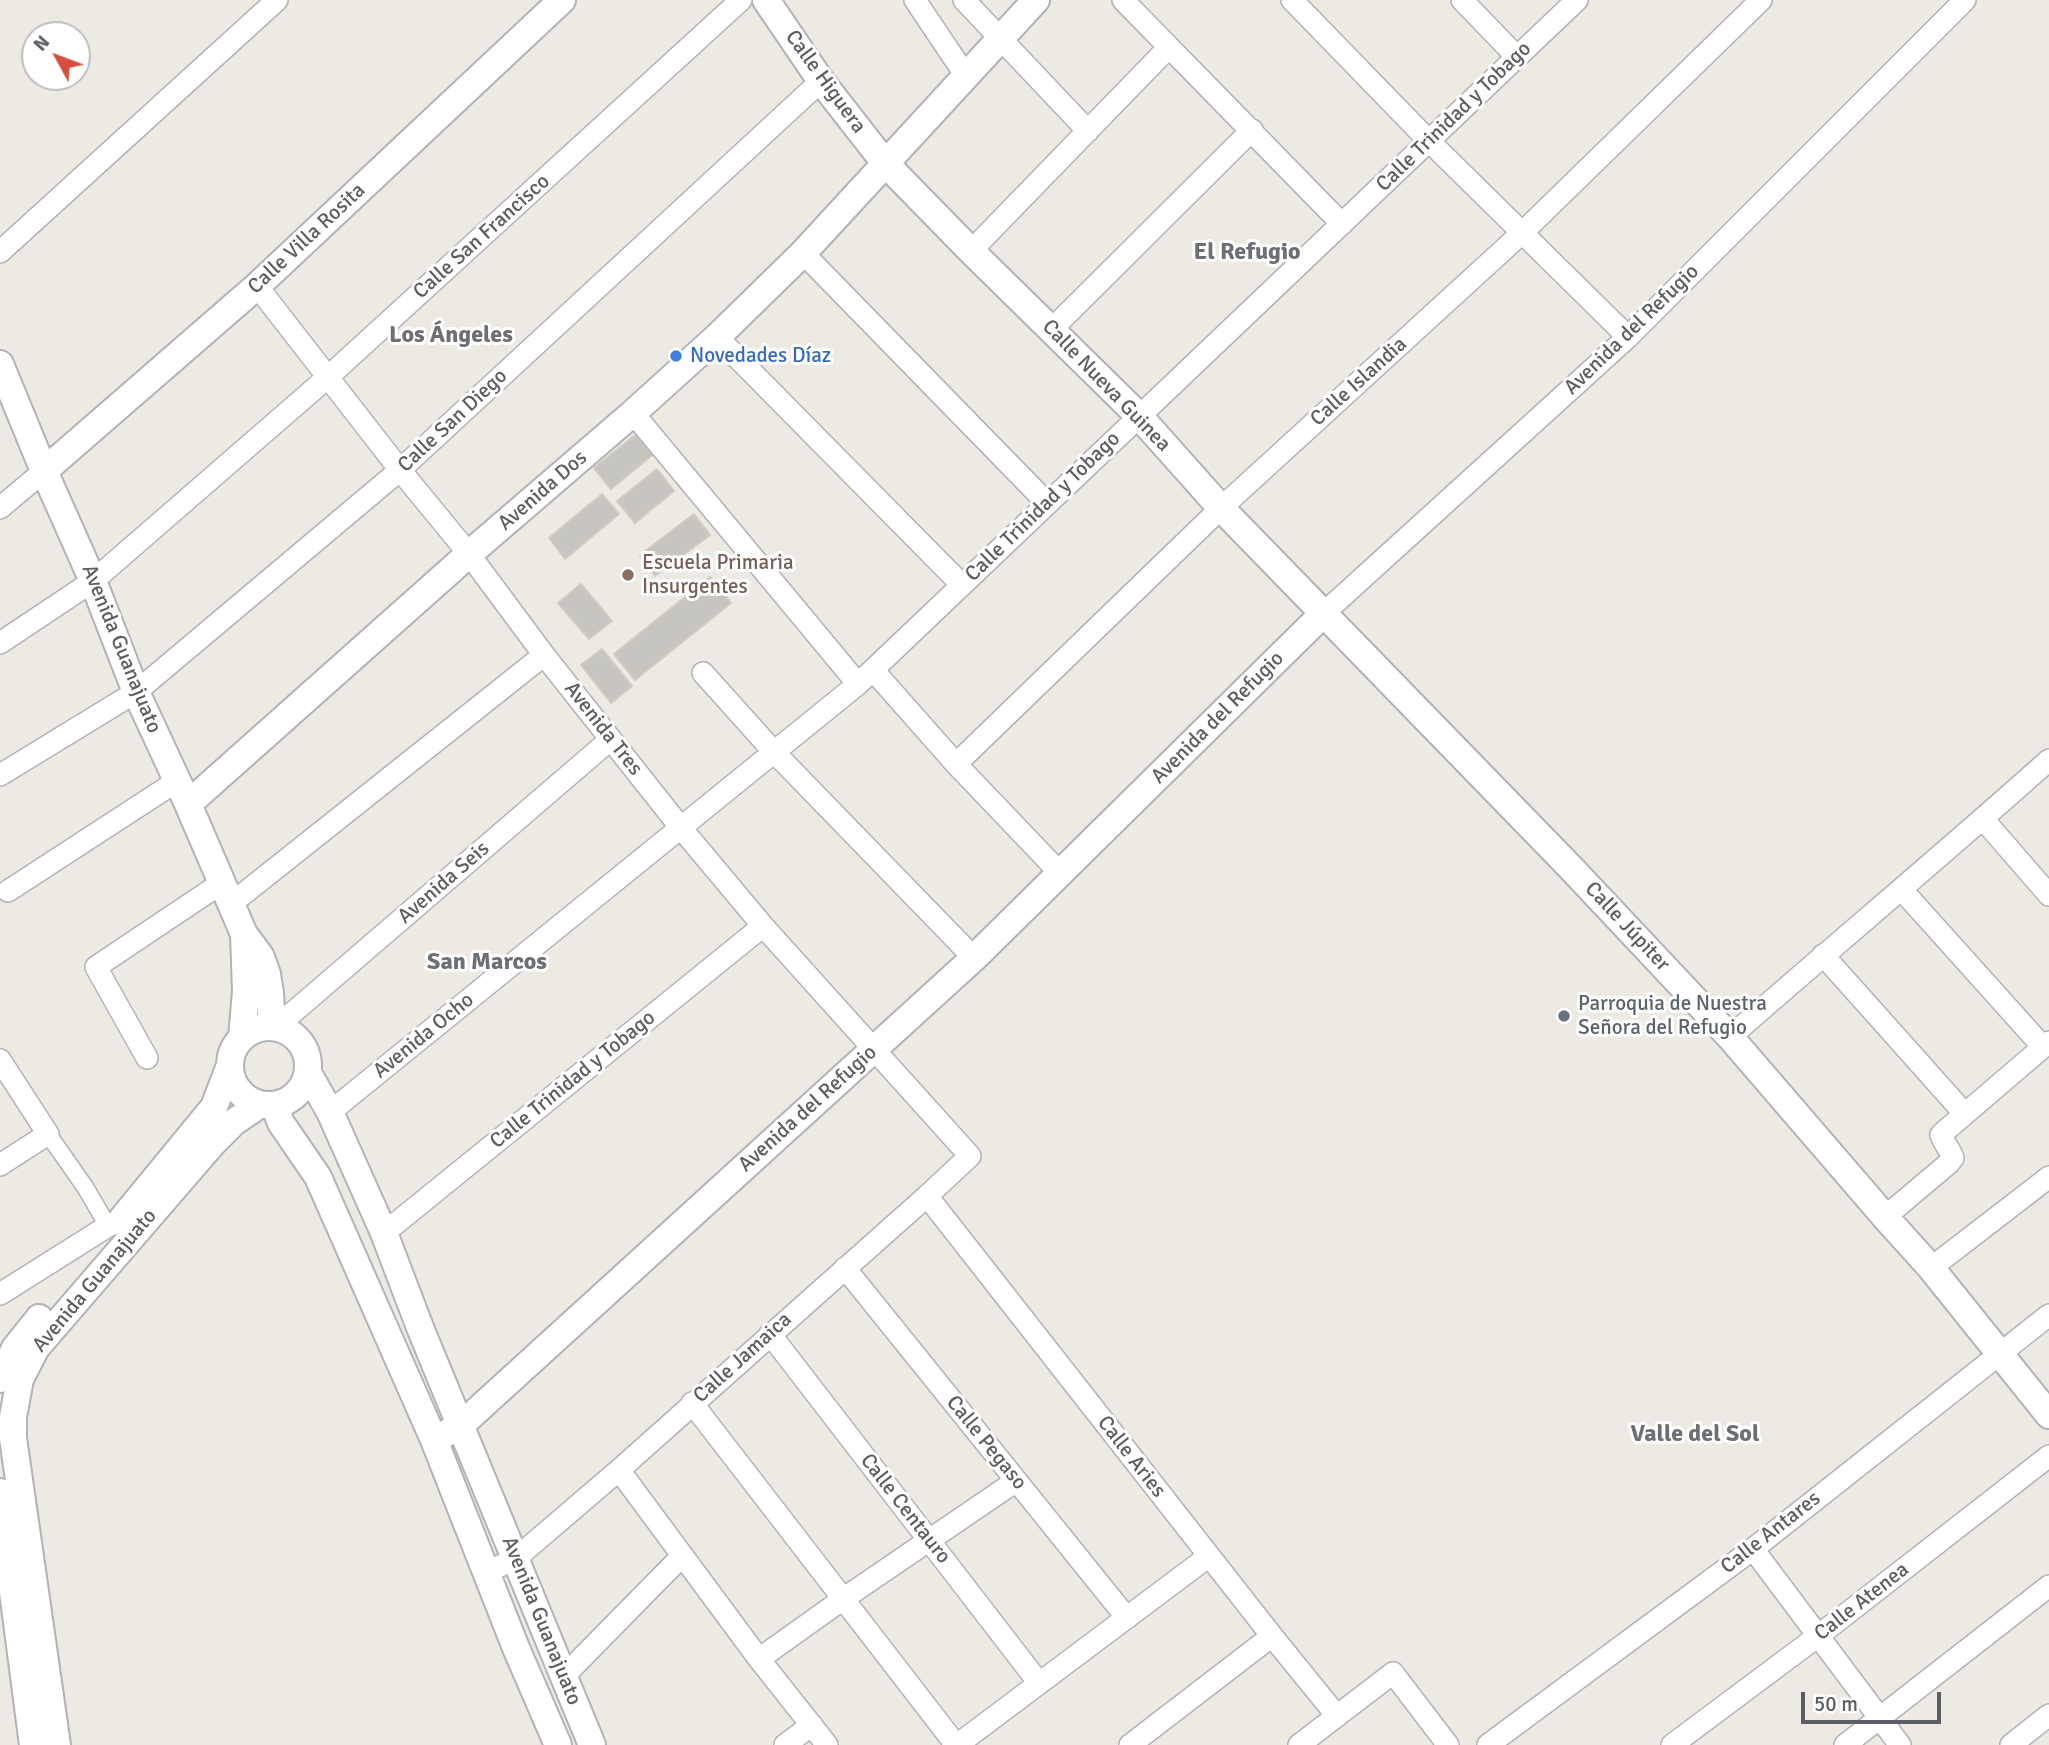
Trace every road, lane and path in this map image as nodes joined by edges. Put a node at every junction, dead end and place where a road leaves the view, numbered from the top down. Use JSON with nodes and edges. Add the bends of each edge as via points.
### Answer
{"nodes":[{"id":1,"x":277,"y":0,"type":"edge"},
{"id":2,"x":562,"y":0,"type":"edge"},
{"id":3,"x":741,"y":0,"type":"edge"},
{"id":4,"x":766,"y":0,"type":"edge"},
{"id":5,"x":915,"y":0,"type":"edge"},
{"id":6,"x":964,"y":0,"type":"edge"},
{"id":7,"x":1036,"y":0,"type":"edge"},
{"id":8,"x":1123,"y":0,"type":"edge"},
{"id":9,"x":1292,"y":0,"type":"edge"},
{"id":10,"x":1462,"y":0,"type":"edge"},
{"id":11,"x":1577,"y":0,"type":"edge"},
{"id":12,"x":1761,"y":0,"type":"edge"},
{"id":13,"x":1965,"y":0,"type":"edge"},
{"id":14,"x":1000,"y":39,"type":"junction"},
{"id":15,"x":1169,"y":47,"type":"junction"},
{"id":16,"x":1517,"y":57,"type":"junction"},
{"id":17,"x":966,"y":76,"type":"junction"},
{"id":18,"x":821,"y":81,"type":"junction"},
{"id":19,"x":1252,"y":130,"type":"junction"},
{"id":20,"x":1088,"y":131,"type":"junction"},
{"id":21,"x":1429,"y":141,"type":"junction"},
{"id":22,"x":885,"y":163,"type":"junction"},
{"id":23,"x":1342,"y":224,"type":"junction"},
{"id":24,"x":1522,"y":232,"type":"junction"},
{"id":25,"x":971,"y":251,"type":"junction"},
{"id":26,"x":0,"y":253,"type":"edge"},
{"id":27,"x":803,"y":253,"type":"junction"},
{"id":28,"x":257,"y":286,"type":"junction"},
{"id":29,"x":1052,"y":329,"type":"junction"},
{"id":30,"x":718,"y":337,"type":"junction"},
{"id":31,"x":1628,"y":337,"type":"junction"},
{"id":32,"x":2,"y":373,"type":"edge"},
{"id":33,"x":328,"y":377,"type":"junction"},
{"id":34,"x":633,"y":413,"type":"junction"},
{"id":35,"x":1139,"y":416,"type":"junction"},
{"id":36,"x":400,"y":470,"type":"junction"},
{"id":37,"x":44,"y":471,"type":"junction"},
{"id":38,"x":1046,"y":503,"type":"junction"},
{"id":39,"x":0,"y":508,"type":"edge"},
{"id":40,"x":1221,"y":508,"type":"junction"},
{"id":41,"x":469,"y":554,"type":"junction"},
{"id":42,"x":93,"y":581,"type":"junction"},
{"id":43,"x":962,"y":585,"type":"junction"},
{"id":44,"x":1324,"y":613,"type":"junction"},
{"id":45,"x":0,"y":643,"type":"edge"},
{"id":46,"x":544,"y":655,"type":"junction"},
{"id":47,"x":703,"y":673,"type":"dead end"},
{"id":48,"x":865,"y":677,"type":"junction"},
{"id":49,"x":136,"y":692,"type":"junction"},
{"id":50,"x":611,"y":740,"type":"junction"},
{"id":51,"x":774,"y":752,"type":"junction"},
{"id":52,"x":2049,"y":760,"type":"edge"},
{"id":53,"x":956,"y":764,"type":"junction"},
{"id":54,"x":0,"y":775,"type":"edge"},
{"id":55,"x":183,"y":793,"type":"junction"},
{"id":56,"x":1983,"y":819,"type":"junction"},
{"id":57,"x":681,"y":828,"type":"junction"},
{"id":58,"x":1061,"y":874,"type":"junction"},
{"id":59,"x":1902,"y":890,"type":"junction"},
{"id":60,"x":8,"y":891,"type":"dead end"},
{"id":61,"x":227,"y":892,"type":"junction"},
{"id":62,"x":2049,"y":895,"type":"edge"},
{"id":63,"x":763,"y":926,"type":"junction"},
{"id":64,"x":244,"y":934,"type":"junction"},
{"id":65,"x":1823,"y":955,"type":"junction"},
{"id":66,"x":974,"y":958,"type":"junction"},
{"id":67,"x":274,"y":1027,"type":"junction"},
{"id":68,"x":1730,"y":1037,"type":"junction"},
{"id":69,"x":242,"y":1038,"type":"junction"},
{"id":70,"x":2046,"y":1044,"type":"edge"},
{"id":71,"x":875,"y":1049,"type":"junction"},
{"id":72,"x":147,"y":1058,"type":"dead end"},
{"id":73,"x":0,"y":1060,"type":"edge"},
{"id":74,"x":229,"y":1068,"type":"junction"},
{"id":75,"x":308,"y":1073,"type":"junction"},
{"id":76,"x":267,"y":1105,"type":"junction"},
{"id":77,"x":330,"y":1112,"type":"junction"},
{"id":78,"x":1964,"y":1112,"type":"junction"},
{"id":79,"x":48,"y":1134,"type":"junction"},
{"id":80,"x":970,"y":1156,"type":"joint"},
{"id":81,"x":0,"y":1165,"type":"edge"},
{"id":82,"x":2049,"y":1177,"type":"edge"},
{"id":83,"x":927,"y":1196,"type":"junction"},
{"id":84,"x":1885,"y":1217,"type":"junction"},
{"id":85,"x":115,"y":1223,"type":"junction"},
{"id":86,"x":384,"y":1233,"type":"junction"},
{"id":87,"x":845,"y":1268,"type":"junction"},
{"id":88,"x":1931,"y":1268,"type":"junction"},
{"id":89,"x":0,"y":1294,"type":"edge"},
{"id":90,"x":2049,"y":1315,"type":"edge"},
{"id":91,"x":770,"y":1334,"type":"junction"},
{"id":92,"x":2000,"y":1354,"type":"junction"},
{"id":93,"x":5,"y":1392,"type":"edge"},
{"id":94,"x":692,"y":1403,"type":"junction"},
{"id":95,"x":2049,"y":1415,"type":"edge"},
{"id":96,"x":461,"y":1425,"type":"junction"},
{"id":97,"x":434,"y":1440,"type":"junction"},
{"id":98,"x":2049,"y":1456,"type":"edge"},
{"id":99,"x":619,"y":1470,"type":"junction"},
{"id":100,"x":1016,"y":1481,"type":"junction"},
{"id":101,"x":0,"y":1492,"type":"edge"},
{"id":102,"x":929,"y":1541,"type":"junction"},
{"id":103,"x":1753,"y":1549,"type":"junction"},
{"id":104,"x":682,"y":1556,"type":"junction"},
{"id":105,"x":1209,"y":1556,"type":"junction"},
{"id":106,"x":515,"y":1559,"type":"junction"},
{"id":107,"x":487,"y":1572,"type":"junction"},
{"id":108,"x":2049,"y":1586,"type":"edge"},
{"id":109,"x":843,"y":1599,"type":"junction"},
{"id":110,"x":1127,"y":1618,"type":"junction"},
{"id":111,"x":548,"y":1634,"type":"junction"},
{"id":112,"x":1272,"y":1636,"type":"junction"},
{"id":113,"x":1818,"y":1636,"type":"junction"},
{"id":114,"x":516,"y":1648,"type":"junction"},
{"id":115,"x":759,"y":1659,"type":"junction"},
{"id":116,"x":563,"y":1677,"type":"junction"},
{"id":117,"x":1039,"y":1684,"type":"junction"},
{"id":118,"x":2049,"y":1715,"type":"edge"},
{"id":119,"x":1337,"y":1716,"type":"junction"},
{"id":120,"x":1880,"y":1718,"type":"junction"},
{"id":121,"x":812,"y":1725,"type":"junction"},
{"id":122,"x":33,"y":1745,"type":"edge"},
{"id":123,"x":57,"y":1745,"type":"edge"},
{"id":124,"x":558,"y":1745,"type":"edge"},
{"id":125,"x":592,"y":1745,"type":"edge"},
{"id":126,"x":785,"y":1745,"type":"edge"},
{"id":127,"x":827,"y":1745,"type":"edge"},
{"id":128,"x":957,"y":1745,"type":"edge"},
{"id":129,"x":1130,"y":1745,"type":"edge"},
{"id":130,"x":1299,"y":1745,"type":"edge"},
{"id":131,"x":1448,"y":1745,"type":"edge"},
{"id":132,"x":1488,"y":1745,"type":"edge"},
{"id":133,"x":1672,"y":1745,"type":"edge"},
{"id":134,"x":1846,"y":1745,"type":"edge"},
{"id":135,"x":1900,"y":1745,"type":"edge"},
{"id":136,"x":2011,"y":1745,"type":"edge"}],
"edges":[{"from":1,"to":26,"type":"street"},
{"from":2,"to":28,"type":"street","name":"Calle Villa Rosita"},
{"from":3,"to":33,"type":"street","name":"Calle San Francisco"},
{"from":4,"to":18,"type":"street","name":"Calle Higuera"},
{"from":5,"to":17,"type":"street"},
{"from":6,"to":14,"type":"street"},
{"from":7,"to":14,"type":"street","name":"Avenida Dos"},
{"from":8,"to":15,"type":"street"},
{"from":9,"to":21,"type":"street"},
{"from":10,"to":16,"type":"street"},
{"from":11,"to":16,"type":"street","name":"Calle Trinidad y Tobago"},
{"from":12,"to":24,"type":"street","name":"Calle Islandia"},
{"from":13,"to":31,"type":"street","name":"Avenida del Refugio"},
{"from":14,"to":17,"type":"street","name":"Avenida Dos"},
{"from":14,"to":20,"type":"street"},
{"from":15,"to":19,"type":"street"},
{"from":15,"to":20,"type":"street"},
{"from":16,"to":21,"type":"street","name":"Calle Trinidad y Tobago"},
{"from":17,"to":22,"type":"street","name":"Avenida Dos"},
{"from":18,"to":22,"type":"street","name":"Calle Higuera"},
{"from":18,"to":36,"type":"street","name":"Calle San Diego"},
{"from":19,"to":23,"type":"street"},
{"from":19,"to":29,"type":"street"},
{"from":20,"to":25,"type":"street"},
{"from":21,"to":23,"type":"street","name":"Calle Trinidad y Tobago"},
{"from":21,"to":24,"type":"street"},
{"from":22,"to":25,"type":"street","name":"Calle Nueva Guinea"},
{"from":22,"to":27,"type":"street","name":"Avenida Dos"},
{"from":23,"to":35,"type":"street","name":"Calle Trinidad y Tobago"},
{"from":24,"to":31,"type":"street"},
{"from":24,"to":40,"type":"street","name":"Calle Islandia"},
{"from":25,"to":29,"type":"street","name":"Calle Nueva Guinea"},
{"from":27,"to":30,"type":"street","name":"Avenida Dos"},
{"from":27,"to":38,"type":"street"},
{"from":28,"to":33,"type":"street","name":"Avenida Tres"},
{"from":28,"to":37,"type":"street","name":"Calle Villa Rosita"},
{"from":29,"to":35,"type":"street","name":"Calle Nueva Guinea"},
{"from":30,"to":34,"type":"street","name":"Avenida Dos"},
{"from":30,"to":43,"type":"street"},
{"from":31,"to":44,"type":"street","name":"Avenida del Refugio"},
{"from":32,"to":37,"type":"street","name":"Avenida Guanajuato"},
{"from":33,"to":36,"type":"street","name":"Avenida Tres"},
{"from":33,"to":42,"type":"street","name":"Calle San Francisco"},
{"from":34,"to":41,"type":"street","name":"Avenida Dos"},
{"from":34,"to":48,"type":"street"},
{"from":35,"to":38,"type":"street","name":"Calle Trinidad y Tobago"},
{"from":35,"to":40,"type":"street","name":"Calle Nueva Guinea"},
{"from":36,"to":41,"type":"street","name":"Avenida Tres"},
{"from":36,"to":49,"type":"street","name":"Calle San Diego"},
{"from":37,"to":39,"type":"street"},
{"from":37,"to":42,"type":"street","name":"Avenida Guanajuato"},
{"from":38,"to":43,"type":"street","name":"Calle Trinidad y Tobago"},
{"from":40,"to":44,"type":"street","name":"Calle Nueva Guinea"},
{"from":40,"to":53,"type":"street","name":"Calle Islandia"},
{"from":41,"to":46,"type":"street","name":"Avenida Tres"},
{"from":41,"to":55,"type":"street","name":"Avenida Dos"},
{"from":42,"to":45,"type":"street","name":"Calle San Francisco"},
{"from":42,"to":49,"type":"street","name":"Avenida Guanajuato"},
{"from":43,"to":48,"type":"street","name":"Calle Trinidad y Tobago"},
{"from":44,"to":58,"type":"street","name":"Avenida del Refugio"},
{"from":44,"to":68,"type":"street","name":"Calle Júpiter"},
{"from":46,"to":50,"type":"street","name":"Avenida Tres"},
{"from":46,"to":61,"type":"street"},
{"from":47,"to":51,"type":"street"},
{"from":48,"to":51,"type":"street","name":"Calle Trinidad y Tobago"},
{"from":48,"to":53,"type":"street"},
{"from":49,"to":54,"type":"street","name":"Calle San Diego"},
{"from":49,"to":55,"type":"street","name":"Avenida Guanajuato"},
{"from":50,"to":57,"type":"street","name":"Avenida Tres"},
{"from":50,"to":67,"type":"street","name":"Avenida Seis"},
{"from":51,"to":57,"type":"street","name":"Calle Trinidad y Tobago"},
{"from":51,"to":66,"type":"street"},
{"from":52,"to":56,"type":"street"},
{"from":53,"to":58,"type":"street"},
{"from":55,"to":60,"type":"street"},
{"from":55,"to":61,"type":"street","name":"Avenida Guanajuato"},
{"from":56,"to":59,"type":"street"},
{"from":56,"to":62,"type":"street"},
{"from":57,"to":63,"type":"street","name":"Avenida Tres"},
{"from":57,"to":77,"type":"street","name":"Avenida Ocho"},
{"from":58,"to":66,"type":"street","name":"Avenida del Refugio"},
{"from":59,"to":65,"type":"street"},
{"from":59,"to":70,"type":"street"},
{"from":61,"to":64,"type":"street","name":"Avenida Guanajuato"},
{"from":61,"to":72,"type":"street","via":[[96,967]]},
{"from":63,"to":71,"type":"street","name":"Avenida Tres"},
{"from":63,"to":86,"type":"street","name":"Calle Trinidad y Tobago"},
{"from":64,"to":67,"type":"street","name":"Avenida Guanajuato","via":[[267,974]]},
{"from":64,"to":69,"type":"street","name":"Avenida Guanajuato"},
{"from":65,"to":68,"type":"street"},
{"from":65,"to":78,"type":"street"},
{"from":66,"to":71,"type":"street","name":"Avenida del Refugio"},
{"from":67,"to":69,"type":"street","via":[[253,1030]]},
{"from":67,"to":75,"type":"street","via":[[301,1044]]},
{"from":68,"to":84,"type":"street","name":"Calle Júpiter"},
{"from":69,"to":74,"type":"street","via":[[232,1051]]},
{"from":70,"to":78,"type":"street"},
{"from":71,"to":80,"type":"street","name":"Avenida Tres"},
{"from":71,"to":96,"type":"street","name":"Avenida del Refugio"},
{"from":73,"to":79,"type":"street"},
{"from":74,"to":76,"type":"street","via":[[238,1091],[251,1102]]},
{"from":74,"to":85,"type":"street","name":"Avenida Guanajuato","via":[[214,1107]]},
{"from":75,"to":76,"type":"street","via":[[290,1100]]},
{"from":75,"to":77,"type":"street","name":"Avenida Guanajuato"},
{"from":76,"to":93,"type":"street","name":"Avenida Guanajuato","via":[[234,1122],[213,1143],[36,1348],[20,1379]]},
{"from":76,"to":97,"type":"street","name":"Avenida Guanajuato","via":[[318,1177]]},
{"from":77,"to":86,"type":"street","name":"Avenida Guanajuato"},
{"from":78,"to":84,"type":"street","via":[[1941,1135],[1953,1158]]},
{"from":79,"to":81,"type":"street"},
{"from":79,"to":85,"type":"street"},
{"from":80,"to":83,"type":"street","name":"Calle Jamaica"},
{"from":82,"to":88,"type":"street"},
{"from":83,"to":87,"type":"street","name":"Calle Jamaica"},
{"from":83,"to":105,"type":"street","name":"Calle Aries"},
{"from":84,"to":88,"type":"street","name":"Calle Júpiter"},
{"from":85,"to":89,"type":"street"},
{"from":85,"to":93,"type":"street","name":"Avenida Guanajuato","via":[[15,1348]]},
{"from":86,"to":96,"type":"street","name":"Avenida Guanajuato"},
{"from":87,"to":91,"type":"street","name":"Calle Jamaica"},
{"from":87,"to":100,"type":"street","name":"Calle Pegaso"},
{"from":88,"to":92,"type":"street","name":"Calle Júpiter"},
{"from":90,"to":92,"type":"street","name":"Calle Antares"},
{"from":91,"to":94,"type":"street","name":"Calle Jamaica"},
{"from":91,"to":102,"type":"street","name":"Calle Centauro"},
{"from":92,"to":95,"type":"street","name":"Calle Júpiter"},
{"from":92,"to":103,"type":"street","name":"Calle Antares"},
{"from":93,"to":123,"type":"street","name":"Avenida Guanajuato"},
{"from":94,"to":99,"type":"street","name":"Calle Jamaica"},
{"from":94,"to":109,"type":"street"},
{"from":96,"to":97,"type":"street","name":"Avenida del Refugio"},
{"from":96,"to":106,"type":"street","name":"Avenida Guanajuato"},
{"from":97,"to":107,"type":"street","name":"Avenida Guanajuato"},
{"from":98,"to":113,"type":"street","name":"Calle Atenea"},
{"from":99,"to":104,"type":"street"},
{"from":99,"to":106,"type":"street","name":"Calle Jamaica"},
{"from":100,"to":102,"type":"street"},
{"from":100,"to":110,"type":"street","name":"Calle Pegaso"},
{"from":101,"to":122,"type":"street"},
{"from":102,"to":109,"type":"street"},
{"from":102,"to":117,"type":"street","name":"Calle Centauro"},
{"from":103,"to":113,"type":"street"},
{"from":103,"to":132,"type":"street","name":"Calle Antares"},
{"from":104,"to":115,"type":"street"},
{"from":104,"to":116,"type":"street"},
{"from":105,"to":110,"type":"street"},
{"from":105,"to":112,"type":"street","name":"Calle Aries"},
{"from":106,"to":107,"type":"street","name":"Calle Jamaica"},
{"from":106,"to":111,"type":"street","name":"Avenida Guanajuato"},
{"from":107,"to":114,"type":"street","name":"Avenida Guanajuato"},
{"from":108,"to":120,"type":"street"},
{"from":109,"to":115,"type":"street"},
{"from":109,"to":128,"type":"street"},
{"from":110,"to":117,"type":"street"},
{"from":111,"to":114,"type":"street"},
{"from":111,"to":116,"type":"street","name":"Avenida Guanajuato"},
{"from":112,"to":119,"type":"street","name":"Calle Aries"},
{"from":112,"to":129,"type":"street"},
{"from":113,"to":120,"type":"street"},
{"from":113,"to":133,"type":"street","name":"Calle Atenea"},
{"from":114,"to":124,"type":"street","name":"Avenida Guanajuato"},
{"from":115,"to":121,"type":"street"},
{"from":116,"to":125,"type":"street","name":"Avenida Guanajuato"},
{"from":117,"to":128,"type":"street"},
{"from":118,"to":136,"type":"street"},
{"from":119,"to":130,"type":"street"},
{"from":119,"to":131,"type":"street","via":[[1393,1674]]},
{"from":120,"to":134,"type":"street"},
{"from":120,"to":135,"type":"street"},
{"from":121,"to":126,"type":"street"},
{"from":121,"to":127,"type":"street"}]}
